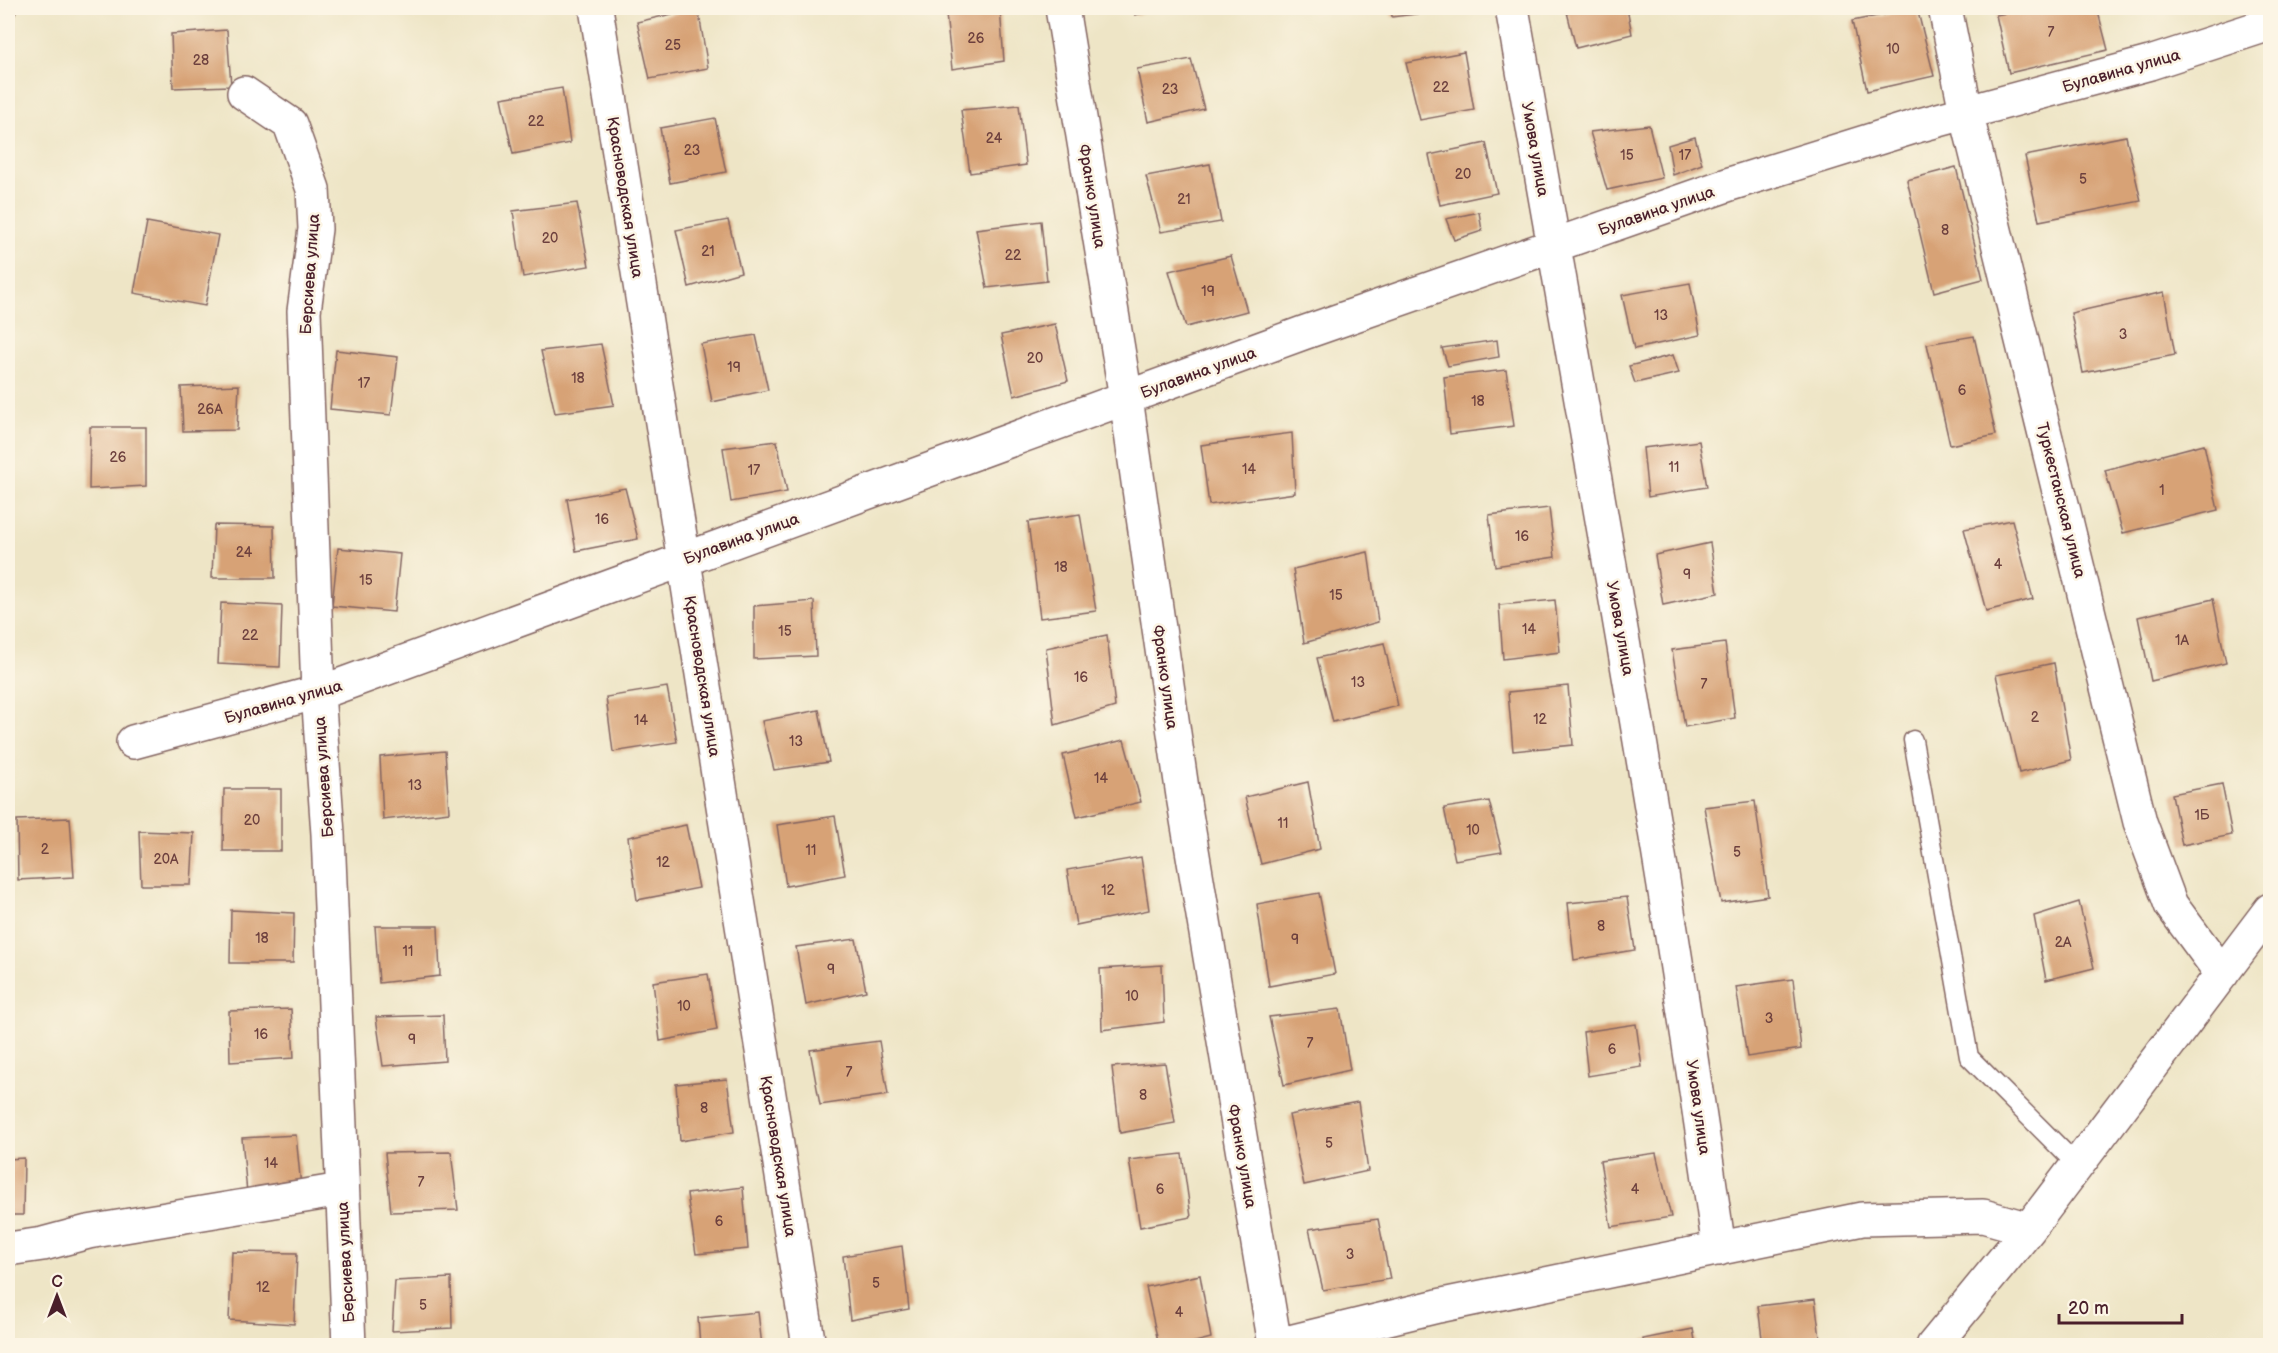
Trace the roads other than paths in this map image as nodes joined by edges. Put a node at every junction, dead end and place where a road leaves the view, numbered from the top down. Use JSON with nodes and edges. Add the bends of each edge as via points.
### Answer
{"nodes":[{"id":1,"x":596,"y":8,"type":"edge"},
{"id":2,"x":1062,"y":8,"type":"edge"},
{"id":3,"x":1512,"y":8,"type":"edge"},
{"id":4,"x":1945,"y":8,"type":"edge"},
{"id":5,"x":2270,"y":25,"type":"edge"},
{"id":6,"x":244,"y":93,"type":"dead end"},
{"id":7,"x":1966,"y":112,"type":"junction"},
{"id":8,"x":1553,"y":246,"type":"junction"},
{"id":9,"x":1126,"y":398,"type":"junction"},
{"id":10,"x":685,"y":559,"type":"junction"},
{"id":11,"x":318,"y":692,"type":"junction"},
{"id":12,"x":1913,"y":740,"type":"dead end"},
{"id":13,"x":133,"y":742,"type":"dead end"},
{"id":14,"x":2271,"y":910,"type":"edge"},
{"id":15,"x":2222,"y":974,"type":"junction"},
{"id":16,"x":2077,"y":1165,"type":"junction"},
{"id":17,"x":341,"y":1190,"type":"junction"},
{"id":18,"x":2029,"y":1229,"type":"junction"},
{"id":19,"x":8,"y":1249,"type":"edge"},
{"id":20,"x":1719,"y":1249,"type":"junction"},
{"id":21,"x":1274,"y":1345,"type":"edge"},
{"id":22,"x":349,"y":1346,"type":"edge"},
{"id":23,"x":809,"y":1346,"type":"edge"},
{"id":24,"x":1933,"y":1346,"type":"edge"}],
"edges":[{"from":1,"to":10,"type":"street","name":"Красноводская улица"},
{"from":2,"to":9,"type":"street","name":"Франко улица"},
{"from":3,"to":8,"type":"street","name":"Умова улица"},
{"from":4,"to":7,"type":"street","name":"Туркестанская улица"},
{"from":5,"to":7,"type":"street","name":"Булавина улица","via":[[2150,63]]},
{"from":6,"to":11,"type":"street","name":"Берсиева улица","via":[[290,124],[313,189],[315,230],[304,311]]},
{"from":7,"to":8,"type":"street","name":"Булавина улица","via":[[1730,184]]},
{"from":7,"to":15,"type":"street","name":"Туркестанская улица","via":[[2140,822],[2171,905]]},
{"from":8,"to":9,"type":"street","name":"Булавина улица"},
{"from":8,"to":20,"type":"street","name":"Умова улица","via":[[1637,719]]},
{"from":9,"to":10,"type":"street","name":"Булавина улица"},
{"from":9,"to":21,"type":"street","name":"Франко улица","via":[[1183,796]]},
{"from":10,"to":11,"type":"street","name":"Булавина улица"},
{"from":10,"to":23,"type":"street","name":"Красноводская улица"},
{"from":11,"to":13,"type":"street","name":"Булавина улица"},
{"from":11,"to":17,"type":"street","name":"Берсиева улица","via":[[328,834]]},
{"from":12,"to":16,"type":"lane","via":[[1969,1057]]},
{"from":14,"to":15,"type":"street"},
{"from":15,"to":16,"type":"street"},
{"from":16,"to":18,"type":"street"},
{"from":17,"to":19,"type":"street"},
{"from":17,"to":22,"type":"street","name":"Берсиева улица"},
{"from":18,"to":20,"type":"street","via":[[1983,1216],[1862,1218]]},
{"from":18,"to":24,"type":"street"},
{"from":20,"to":21,"type":"street","via":[[1438,1306]]}]}
